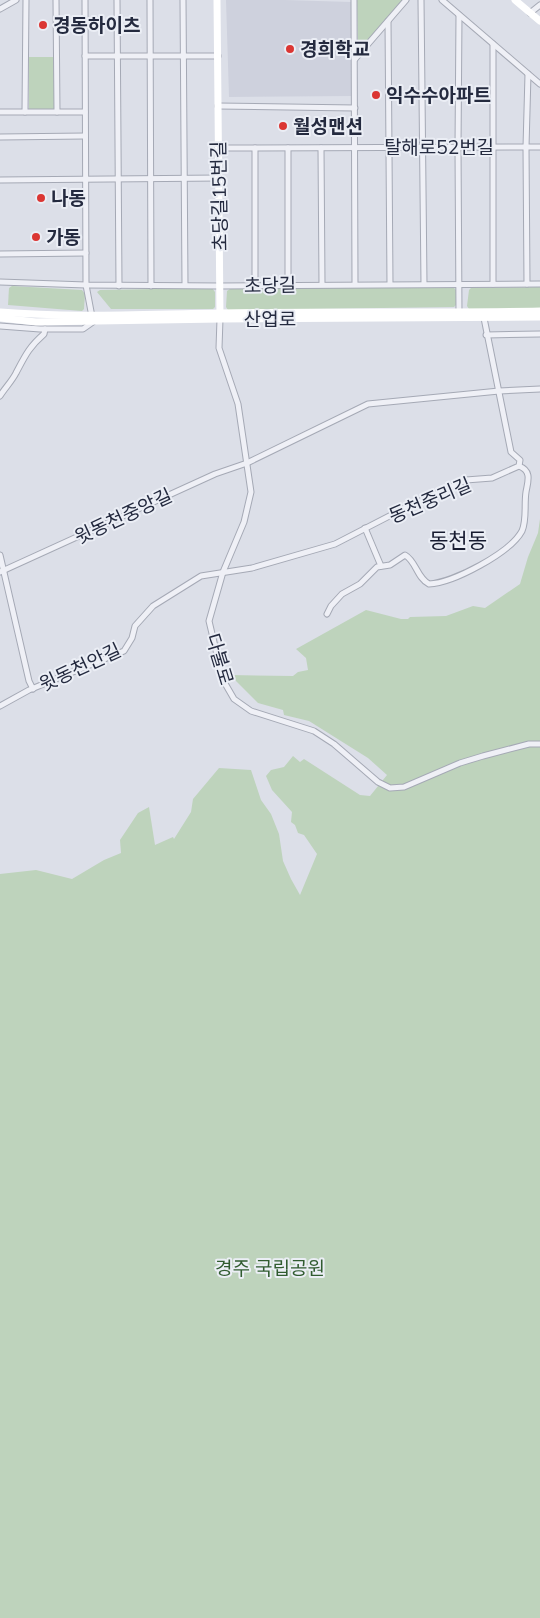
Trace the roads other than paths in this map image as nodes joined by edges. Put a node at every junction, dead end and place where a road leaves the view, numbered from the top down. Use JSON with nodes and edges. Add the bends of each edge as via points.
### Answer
{"nodes":[{"id":1,"x":16,"y":0,"type":"edge"},
{"id":2,"x":26,"y":0,"type":"edge"},
{"id":3,"x":56,"y":0,"type":"edge"},
{"id":4,"x":85,"y":0,"type":"edge"},
{"id":5,"x":117,"y":0,"type":"edge"},
{"id":6,"x":150,"y":0,"type":"edge"},
{"id":7,"x":183,"y":0,"type":"edge"},
{"id":8,"x":217,"y":0,"type":"edge"},
{"id":9,"x":354,"y":0,"type":"edge"},
{"id":10,"x":406,"y":0,"type":"edge"},
{"id":11,"x":421,"y":0,"type":"edge"},
{"id":12,"x":442,"y":0,"type":"edge"},
{"id":13,"x":515,"y":0,"type":"edge"},
{"id":14,"x":540,"y":5,"type":"edge"},
{"id":15,"x":0,"y":8,"type":"edge"},
{"id":16,"x":530,"y":13,"type":"junction"},
{"id":17,"x":459,"y":14,"type":"junction"},
{"id":18,"x":388,"y":21,"type":"junction"},
{"id":19,"x":540,"y":21,"type":"edge"},
{"id":20,"x":493,"y":44,"type":"junction"},
{"id":21,"x":85,"y":56,"type":"junction"},
{"id":22,"x":118,"y":56,"type":"junction"},
{"id":23,"x":150,"y":56,"type":"junction"},
{"id":24,"x":184,"y":56,"type":"junction"},
{"id":25,"x":218,"y":56,"type":"junction"},
{"id":26,"x":354,"y":60,"type":"junction"},
{"id":27,"x":528,"y":74,"type":"junction"},
{"id":28,"x":540,"y":84,"type":"edge"},
{"id":29,"x":218,"y":106,"type":"junction"},
{"id":30,"x":355,"y":108,"type":"junction"},
{"id":31,"x":0,"y":112,"type":"edge"},
{"id":32,"x":26,"y":112,"type":"junction"},
{"id":33,"x":57,"y":112,"type":"junction"},
{"id":34,"x":85,"y":112,"type":"junction"},
{"id":35,"x":85,"y":136,"type":"junction"},
{"id":36,"x":0,"y":137,"type":"edge"},
{"id":37,"x":388,"y":146,"type":"junction"},
{"id":38,"x":355,"y":147,"type":"junction"},
{"id":39,"x":422,"y":147,"type":"junction"},
{"id":40,"x":458,"y":147,"type":"junction"},
{"id":41,"x":493,"y":147,"type":"junction"},
{"id":42,"x":526,"y":147,"type":"junction"},
{"id":43,"x":540,"y":147,"type":"edge"},
{"id":44,"x":218,"y":148,"type":"junction"},
{"id":45,"x":255,"y":148,"type":"junction"},
{"id":46,"x":288,"y":148,"type":"junction"},
{"id":47,"x":320,"y":148,"type":"junction"},
{"id":48,"x":184,"y":178,"type":"junction"},
{"id":49,"x":219,"y":178,"type":"junction"},
{"id":50,"x":119,"y":179,"type":"junction"},
{"id":51,"x":151,"y":179,"type":"junction"},
{"id":52,"x":0,"y":180,"type":"edge"},
{"id":53,"x":86,"y":180,"type":"junction"},
{"id":54,"x":86,"y":253,"type":"junction"},
{"id":55,"x":0,"y":254,"type":"edge"},
{"id":56,"x":0,"y":282,"type":"edge"},
{"id":57,"x":322,"y":284,"type":"junction"},
{"id":58,"x":355,"y":284,"type":"junction"},
{"id":59,"x":390,"y":284,"type":"junction"},
{"id":60,"x":424,"y":284,"type":"junction"},
{"id":61,"x":458,"y":284,"type":"junction"},
{"id":62,"x":493,"y":284,"type":"junction"},
{"id":63,"x":527,"y":284,"type":"junction"},
{"id":64,"x":540,"y":284,"type":"edge"},
{"id":65,"x":86,"y":285,"type":"junction"},
{"id":66,"x":254,"y":285,"type":"junction"},
{"id":67,"x":288,"y":285,"type":"junction"},
{"id":68,"x":0,"y":286,"type":"edge"},
{"id":69,"x":119,"y":286,"type":"junction"},
{"id":70,"x":151,"y":286,"type":"junction"},
{"id":71,"x":185,"y":286,"type":"junction"},
{"id":72,"x":220,"y":286,"type":"junction"},
{"id":73,"x":540,"y":311,"type":"edge"},
{"id":74,"x":0,"y":312,"type":"edge"},
{"id":75,"x":459,"y":315,"type":"junction"},
{"id":76,"x":220,"y":316,"type":"junction"},
{"id":77,"x":540,"y":317,"type":"edge"},
{"id":78,"x":0,"y":318,"type":"edge"},
{"id":79,"x":484,"y":318,"type":"junction"},
{"id":80,"x":93,"y":319,"type":"junction"},
{"id":81,"x":0,"y":326,"type":"edge"},
{"id":82,"x":45,"y":329,"type":"junction"},
{"id":83,"x":540,"y":334,"type":"edge"},
{"id":84,"x":486,"y":335,"type":"junction"},
{"id":85,"x":540,"y":389,"type":"edge"},
{"id":86,"x":499,"y":391,"type":"junction"},
{"id":87,"x":0,"y":396,"type":"edge"},
{"id":88,"x":247,"y":463,"type":"junction"},
{"id":89,"x":519,"y":466,"type":"junction"},
{"id":90,"x":365,"y":528,"type":"junction"},
{"id":91,"x":0,"y":555,"type":"edge"},
{"id":92,"x":380,"y":566,"type":"junction"},
{"id":93,"x":2,"y":572,"type":"edge"},
{"id":94,"x":223,"y":572,"type":"junction"},
{"id":95,"x":327,"y":614,"type":"dead end"},
{"id":96,"x":32,"y":689,"type":"junction"},
{"id":97,"x":0,"y":706,"type":"edge"},
{"id":98,"x":540,"y":744,"type":"edge"}],
"edges":[{"from":1,"to":15,"type":"street"},
{"from":2,"to":32,"type":"street"},
{"from":3,"to":33,"type":"street"},
{"from":4,"to":21,"type":"street"},
{"from":5,"to":22,"type":"street"},
{"from":6,"to":23,"type":"street"},
{"from":7,"to":24,"type":"street"},
{"from":8,"to":25,"type":"street","name":"초당길15번길"},
{"from":9,"to":26,"type":"street"},
{"from":10,"to":18,"type":"street"},
{"from":11,"to":39,"type":"street"},
{"from":12,"to":17,"type":"street"},
{"from":13,"to":16,"type":"street"},
{"from":14,"to":16,"type":"street"},
{"from":16,"to":19,"type":"street"},
{"from":17,"to":20,"type":"street"},
{"from":17,"to":40,"type":"street"},
{"from":18,"to":26,"type":"street"},
{"from":18,"to":37,"type":"street"},
{"from":20,"to":27,"type":"street"},
{"from":20,"to":41,"type":"street"},
{"from":21,"to":22,"type":"street"},
{"from":21,"to":34,"type":"street"},
{"from":22,"to":23,"type":"street"},
{"from":22,"to":50,"type":"street"},
{"from":23,"to":24,"type":"street"},
{"from":23,"to":51,"type":"street"},
{"from":24,"to":25,"type":"street"},
{"from":24,"to":48,"type":"street"},
{"from":25,"to":29,"type":"street","name":"초당길15번길"},
{"from":26,"to":30,"type":"street"},
{"from":27,"to":28,"type":"street"},
{"from":27,"to":42,"type":"street"},
{"from":29,"to":30,"type":"street"},
{"from":29,"to":44,"type":"street","name":"초당길15번길"},
{"from":30,"to":38,"type":"street"},
{"from":31,"to":32,"type":"street"},
{"from":32,"to":33,"type":"street"},
{"from":33,"to":34,"type":"street"},
{"from":34,"to":35,"type":"street"},
{"from":35,"to":36,"type":"street"},
{"from":35,"to":53,"type":"street"},
{"from":37,"to":38,"type":"street","name":"탈해로52번길"},
{"from":37,"to":39,"type":"street","name":"탈해로52번길"},
{"from":37,"to":59,"type":"street"},
{"from":38,"to":47,"type":"street","name":"탈해로52번길"},
{"from":38,"to":58,"type":"street"},
{"from":39,"to":40,"type":"street","name":"탈해로52번길"},
{"from":39,"to":60,"type":"street"},
{"from":40,"to":41,"type":"street","name":"탈해로52번길"},
{"from":40,"to":61,"type":"street"},
{"from":41,"to":42,"type":"street","name":"탈해로52번길"},
{"from":41,"to":62,"type":"street"},
{"from":42,"to":43,"type":"street","name":"탈해로52번길"},
{"from":42,"to":63,"type":"street"},
{"from":44,"to":45,"type":"street","name":"탈해로52번길"},
{"from":44,"to":49,"type":"street","name":"초당길15번길"},
{"from":45,"to":46,"type":"street","name":"탈해로52번길"},
{"from":45,"to":66,"type":"street"},
{"from":46,"to":47,"type":"street","name":"탈해로52번길"},
{"from":46,"to":67,"type":"street"},
{"from":47,"to":57,"type":"street"},
{"from":48,"to":49,"type":"street"},
{"from":48,"to":51,"type":"street"},
{"from":48,"to":71,"type":"street"},
{"from":49,"to":72,"type":"street","name":"초당길15번길"},
{"from":50,"to":51,"type":"street"},
{"from":50,"to":53,"type":"street"},
{"from":50,"to":69,"type":"street"},
{"from":51,"to":70,"type":"street"},
{"from":52,"to":53,"type":"street"},
{"from":53,"to":54,"type":"street"},
{"from":54,"to":55,"type":"street"},
{"from":54,"to":65,"type":"street"},
{"from":56,"to":65,"type":"street","name":"초당길"},
{"from":56,"to":68,"type":"street"},
{"from":57,"to":58,"type":"street","name":"초당길"},
{"from":57,"to":67,"type":"street","name":"초당길"},
{"from":58,"to":59,"type":"street","name":"초당길"},
{"from":59,"to":60,"type":"street","name":"초당길"},
{"from":60,"to":61,"type":"street","name":"초당길"},
{"from":61,"to":62,"type":"street","name":"초당길"},
{"from":61,"to":75,"type":"street"},
{"from":62,"to":63,"type":"street","name":"초당길"},
{"from":63,"to":64,"type":"street","name":"초당길"},
{"from":65,"to":69,"type":"street","name":"초당길"},
{"from":65,"to":80,"type":"street"},
{"from":66,"to":67,"type":"street","name":"초당길"},
{"from":66,"to":72,"type":"street","name":"초당길"},
{"from":69,"to":70,"type":"street","name":"초당길"},
{"from":70,"to":71,"type":"street","name":"초당길"},
{"from":71,"to":72,"type":"street","name":"초당길"},
{"from":72,"to":76,"type":"street","name":"초당길15번길"},
{"from":73,"to":75,"type":"street","name":"산업로"},
{"from":74,"to":80,"type":"street","name":"산업로"},
{"from":75,"to":76,"type":"street","name":"산업로"},
{"from":75,"to":79,"type":"street","name":"산업로"},
{"from":76,"to":80,"type":"street","name":"산업로"},
{"from":76,"to":88,"type":"street","name":"다불로","via":[[219,348],[238,404]]},
{"from":77,"to":79,"type":"street","name":"산업로"},
{"from":78,"to":80,"type":"street","name":"산업로","via":[[36,322]]},
{"from":79,"to":84,"type":"street"},
{"from":80,"to":82,"type":"street","via":[[83,329]]},
{"from":81,"to":82,"type":"street"},
{"from":82,"to":87,"type":"street"},
{"from":83,"to":84,"type":"street"},
{"from":84,"to":86,"type":"street"},
{"from":85,"to":86,"type":"street","name":"윗동천중앙길"},
{"from":86,"to":88,"type":"street","name":"윗동천중앙길","via":[[368,404]]},
{"from":86,"to":89,"type":"street","via":[[511,452],[520,460]]},
{"from":88,"to":93,"type":"street","name":"윗동천중앙길","via":[[215,474]]},
{"from":88,"to":94,"type":"street","name":"다불로","via":[[252,492],[244,522]]},
{"from":89,"to":90,"type":"street","name":"동천중리길","via":[[492,478],[466,480]]},
{"from":89,"to":92,"type":"street","via":[[525,468],[528,475],[524,526],[518,537],[492,560],[434,584],[423,580],[407,555]]},
{"from":90,"to":92,"type":"street"},
{"from":90,"to":94,"type":"street","name":"동천중리길","via":[[335,544],[252,568]]},
{"from":91,"to":93,"type":"street"},
{"from":92,"to":95,"type":"street","via":[[360,584],[342,594]]},
{"from":93,"to":96,"type":"street"},
{"from":94,"to":96,"type":"street","name":"윗동천안길","via":[[200,576],[153,606],[135,626],[124,651]]},
{"from":94,"to":98,"type":"street","name":"다불로","via":[[209,621],[223,680],[234,699],[251,711],[314,731],[378,782],[390,788],[404,787],[460,763],[529,744]]},
{"from":96,"to":97,"type":"street","name":"윗동천안길"}]}
